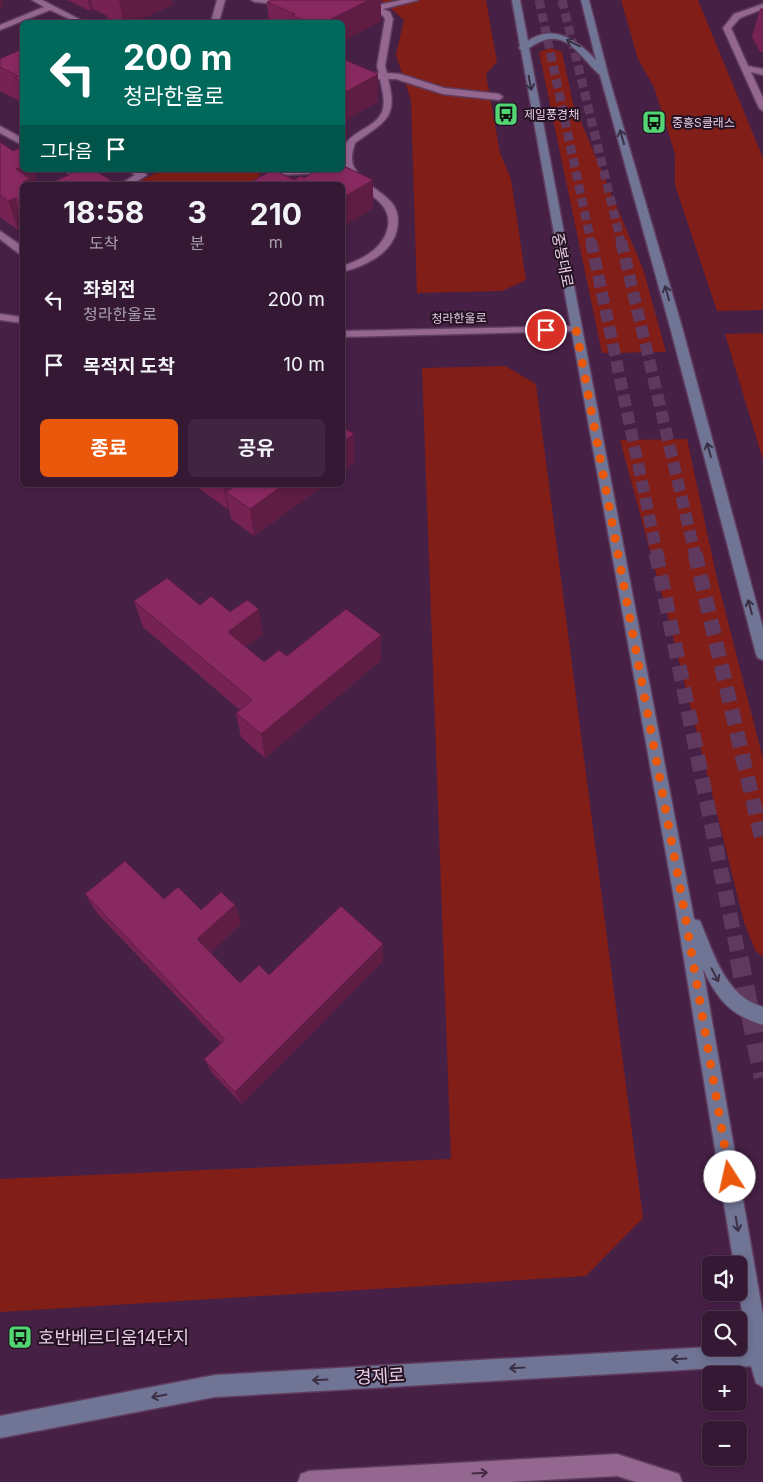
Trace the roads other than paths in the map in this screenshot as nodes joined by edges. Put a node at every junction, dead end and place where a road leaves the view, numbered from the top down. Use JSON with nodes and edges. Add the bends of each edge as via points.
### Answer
{"nodes":[{"id":1,"x":221,"y":0,"type":"edge"},
{"id":2,"x":255,"y":0,"type":"edge"},
{"id":3,"x":414,"y":0,"type":"edge"},
{"id":4,"x":516,"y":0,"type":"edge"},
{"id":5,"x":585,"y":0,"type":"edge"},
{"id":6,"x":39,"y":1,"type":"edge"},
{"id":7,"x":300,"y":3,"type":"edge"},
{"id":8,"x":356,"y":5,"type":"edge"},
{"id":9,"x":763,"y":6,"type":"edge"},
{"id":10,"x":51,"y":7,"type":"junction"},
{"id":11,"x":375,"y":8,"type":"junction"},
{"id":12,"x":0,"y":19,"type":"edge"},
{"id":13,"x":26,"y":20,"type":"edge"},
{"id":14,"x":77,"y":20,"type":"edge"},
{"id":15,"x":216,"y":20,"type":"edge"},
{"id":16,"x":20,"y":22,"type":"edge"},
{"id":17,"x":0,"y":28,"type":"edge"},
{"id":18,"x":523,"y":48,"type":"junction"},
{"id":19,"x":745,"y":68,"type":"junction"},
{"id":20,"x":763,"y":72,"type":"edge"},
{"id":21,"x":345,"y":76,"type":"edge"},
{"id":22,"x":383,"y":76,"type":"junction"},
{"id":23,"x":606,"y":78,"type":"junction"},
{"id":24,"x":499,"y":97,"type":"dead end"},
{"id":25,"x":763,"y":108,"type":"edge"},
{"id":26,"x":0,"y":129,"type":"edge"},
{"id":27,"x":20,"y":140,"type":"edge"},
{"id":28,"x":20,"y":142,"type":"edge"},
{"id":29,"x":7,"y":147,"type":"edge"},
{"id":30,"x":346,"y":169,"type":"edge"},
{"id":31,"x":72,"y":172,"type":"edge"},
{"id":32,"x":137,"y":172,"type":"edge"},
{"id":33,"x":300,"y":172,"type":"edge"},
{"id":34,"x":278,"y":174,"type":"edge"},
{"id":35,"x":91,"y":182,"type":"edge"},
{"id":36,"x":129,"y":182,"type":"edge"},
{"id":37,"x":0,"y":234,"type":"edge"},
{"id":38,"x":20,"y":249,"type":"edge"},
{"id":39,"x":345,"y":269,"type":"edge"},
{"id":40,"x":0,"y":317,"type":"edge"},
{"id":41,"x":20,"y":320,"type":"edge"},
{"id":42,"x":576,"y":329,"type":"junction"},
{"id":43,"x":345,"y":334,"type":"edge"},
{"id":44,"x":763,"y":654,"type":"edge"},
{"id":45,"x":682,"y":898,"type":"junction"},
{"id":46,"x":763,"y":1016,"type":"edge"},
{"id":47,"x":761,"y":1355,"type":"edge"},
{"id":48,"x":763,"y":1376,"type":"edge"},
{"id":49,"x":0,"y":1427,"type":"edge"},
{"id":50,"x":309,"y":1482,"type":"edge"},
{"id":51,"x":671,"y":1482,"type":"edge"}],
"edges":[{"from":1,"to":15,"type":"street"},
{"from":2,"to":7,"type":"street"},
{"from":3,"to":11,"type":"street"},
{"from":4,"to":18,"type":"main road","name":"중봉대로"},
{"from":5,"to":23,"type":"main road"},
{"from":6,"to":10,"type":"street"},
{"from":6,"to":12,"type":"street"},
{"from":8,"to":11,"type":"street"},
{"from":9,"to":19,"type":"street","via":[[734,18],[727,28]]},
{"from":10,"to":13,"type":"street"},
{"from":10,"to":14,"type":"street"},
{"from":11,"to":22,"type":"street","via":[[388,14],[389,19],[382,54]]},
{"from":16,"to":17,"type":"street"},
{"from":23,"to":18,"type":"main road","one_way":true,"via":[[581,47],[564,38],[538,37]]},
{"from":18,"to":42,"type":"main road","name":"중봉대로","one_way":true},
{"from":19,"to":20,"type":"street"},
{"from":19,"to":25,"type":"street"},
{"from":21,"to":22,"type":"street"},
{"from":22,"to":24,"type":"street","via":[[397,76],[443,91]]},
{"from":22,"to":30,"type":"street","via":[[388,94],[386,111],[382,119],[351,142]]},
{"from":44,"to":23,"type":"main road","one_way":true},
{"from":26,"to":27,"type":"street"},
{"from":28,"to":29,"type":"street"},
{"from":30,"to":39,"type":"street","via":[[388,205],[394,215],[390,237],[383,247],[361,264]]},
{"from":31,"to":35,"type":"street"},
{"from":32,"to":36,"type":"street","via":[[142,175]]},
{"from":33,"to":34,"type":"street"},
{"from":37,"to":38,"type":"street"},
{"from":40,"to":41,"type":"street"},
{"from":42,"to":43,"type":"street","name":"청라한울로"},
{"from":42,"to":45,"type":"main road","name":"중봉대로"},
{"from":45,"to":46,"type":"main road","one_way":true,"via":[[718,982],[741,1007]]},
{"from":45,"to":47,"type":"main road","name":"중봉대로","one_way":true},
{"from":47,"to":48,"type":"main road","name":"중봉대로"},
{"from":47,"to":49,"type":"main road","name":"경제로","one_way":true,"via":[[215,1386]]},
{"from":50,"to":51,"type":"street","one_way":true,"via":[[617,1465]]}]}
